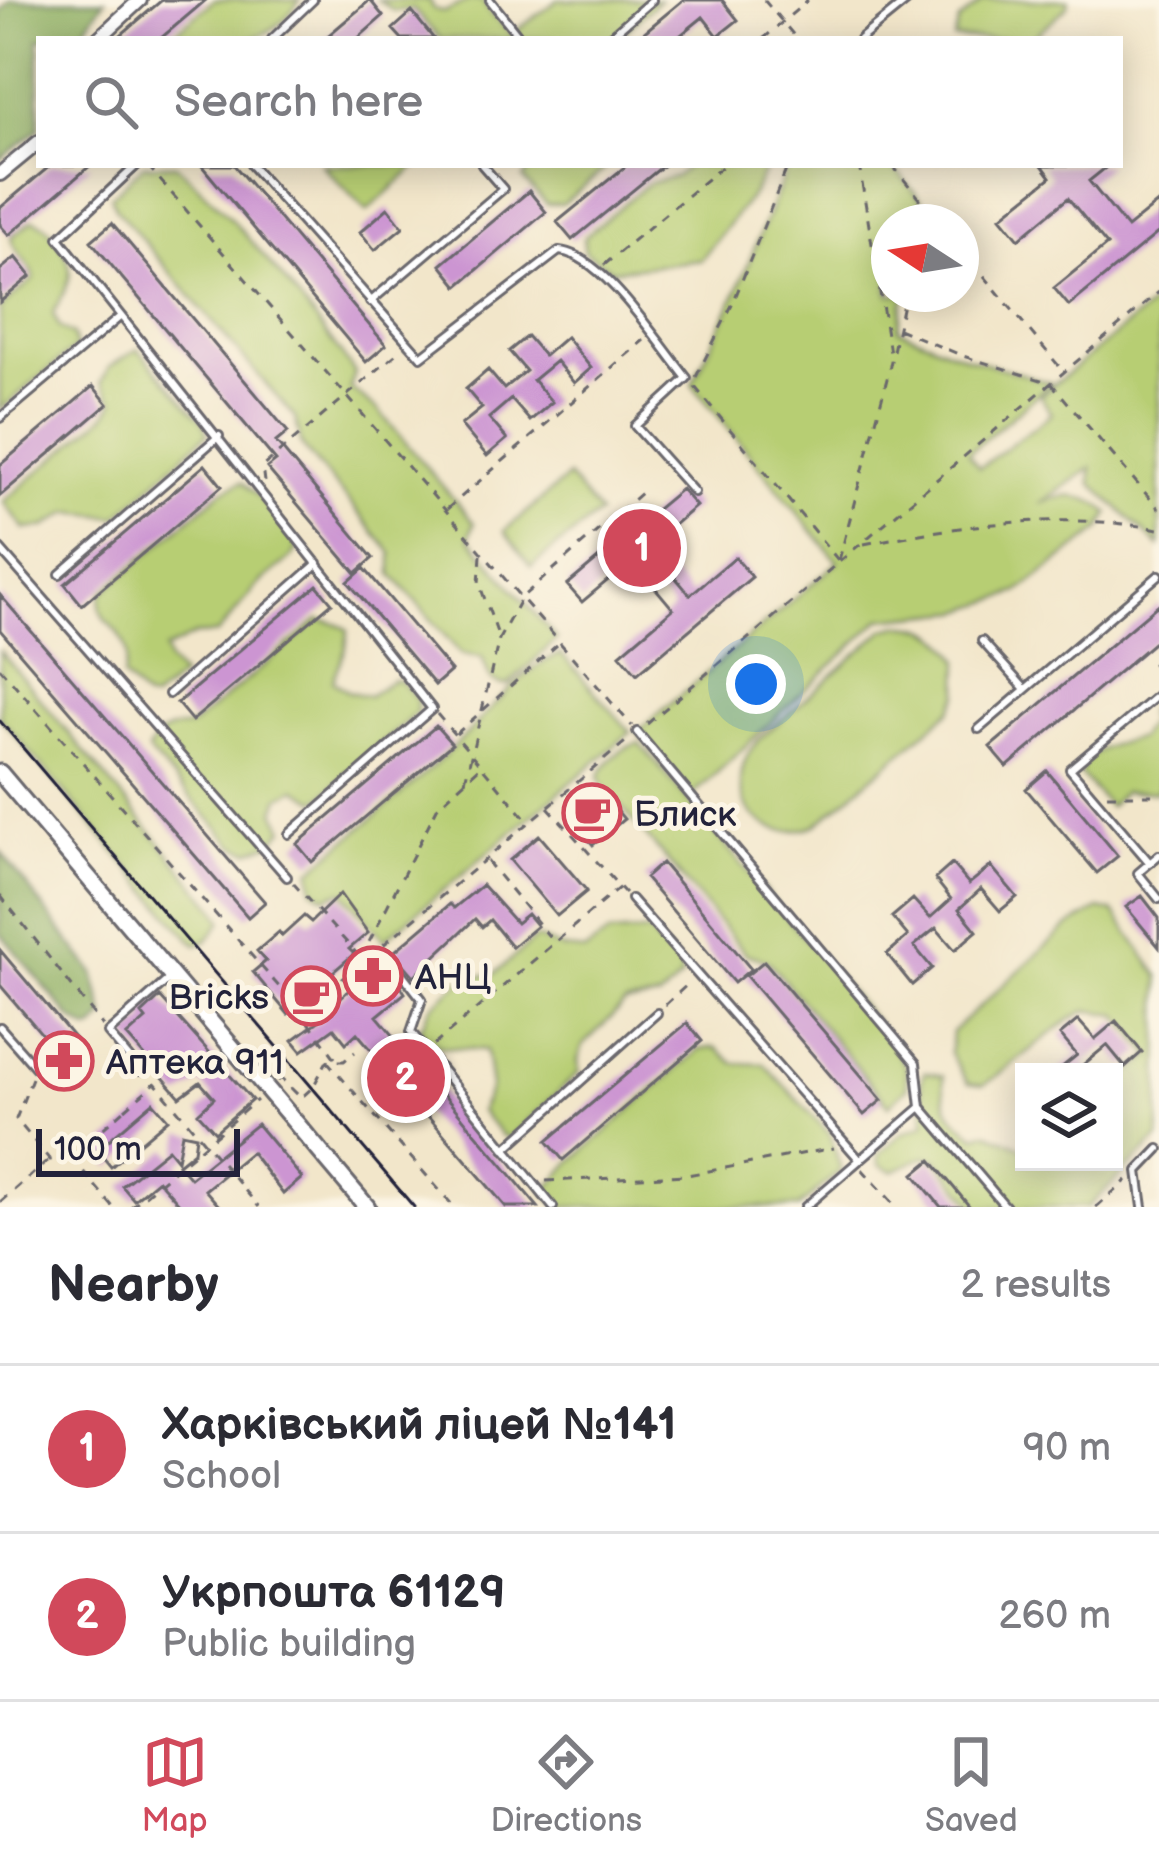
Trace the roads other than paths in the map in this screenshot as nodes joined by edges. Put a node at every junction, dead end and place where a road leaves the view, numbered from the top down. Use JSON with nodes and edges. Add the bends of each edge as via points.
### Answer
{"nodes":[{"id":1,"x":140,"y":0,"type":"edge"},
{"id":2,"x":313,"y":0,"type":"edge"},
{"id":3,"x":503,"y":0,"type":"edge"},
{"id":4,"x":652,"y":0,"type":"edge"},
{"id":5,"x":908,"y":0,"type":"edge"},
{"id":6,"x":493,"y":3,"type":"edge"},
{"id":7,"x":101,"y":36,"type":"edge"},
{"id":8,"x":275,"y":36,"type":"edge"},
{"id":9,"x":519,"y":36,"type":"edge"},
{"id":10,"x":610,"y":36,"type":"edge"},
{"id":11,"x":864,"y":36,"type":"edge"},
{"id":12,"x":36,"y":144,"type":"edge"},
{"id":13,"x":134,"y":168,"type":"edge"},
{"id":14,"x":254,"y":168,"type":"edge"},
{"id":15,"x":485,"y":168,"type":"edge"},
{"id":16,"x":0,"y":174,"type":"edge"},
{"id":17,"x":370,"y":302,"type":"junction"},
{"id":18,"x":122,"y":316,"type":"junction"},
{"id":19,"x":0,"y":418,"type":"edge"},
{"id":20,"x":219,"y":436,"type":"junction"},
{"id":21,"x":694,"y":492,"type":"dead end"},
{"id":22,"x":0,"y":549,"type":"edge"},
{"id":23,"x":318,"y":563,"type":"junction"},
{"id":24,"x":60,"y":574,"type":"dead end"},
{"id":25,"x":1159,"y":574,"type":"edge"},
{"id":26,"x":982,"y":641,"type":"dead end"},
{"id":27,"x":1025,"y":689,"type":"junction"},
{"id":28,"x":169,"y":694,"type":"dead end"},
{"id":29,"x":1159,"y":694,"type":"edge"},
{"id":30,"x":979,"y":729,"type":"dead end"},
{"id":31,"x":637,"y":732,"type":"road end"},
{"id":32,"x":0,"y":773,"type":"edge"},
{"id":33,"x":289,"y":834,"type":"dead end"},
{"id":34,"x":1159,"y":855,"type":"edge"},
{"id":35,"x":1150,"y":863,"type":"junction"},
{"id":36,"x":287,"y":877,"type":"road end"},
{"id":37,"x":1159,"y":898,"type":"edge"},
{"id":38,"x":631,"y":899,"type":"road end"},
{"id":39,"x":397,"y":967,"type":"road end"},
{"id":40,"x":172,"y":976,"type":"junction"},
{"id":41,"x":657,"y":1013,"type":"road end"},
{"id":42,"x":0,"y":1027,"type":"edge"},
{"id":43,"x":36,"y":1068,"type":"road end"},
{"id":44,"x":140,"y":1070,"type":"dead end"},
{"id":45,"x":921,"y":1108,"type":"junction"},
{"id":46,"x":505,"y":1149,"type":"junction"},
{"id":47,"x":1159,"y":1150,"type":"edge"},
{"id":48,"x":859,"y":1162,"type":"junction"},
{"id":49,"x":367,"y":1207,"type":"edge"},
{"id":50,"x":553,"y":1207,"type":"edge"},
{"id":51,"x":805,"y":1207,"type":"edge"},
{"id":52,"x":1006,"y":1207,"type":"edge"},
{"id":53,"x":1143,"y":1207,"type":"edge"}],
"edges":[{"from":1,"to":7,"type":"street"},
{"from":2,"to":8,"type":"lane"},
{"from":3,"to":6,"type":"lane"},
{"from":4,"to":10,"type":"lane"},
{"from":5,"to":11,"type":"lane"},
{"from":6,"to":9,"type":"lane"},
{"from":12,"to":16,"type":"street"},
{"from":13,"to":18,"type":"lane","via":[[59,238]]},
{"from":14,"to":17,"type":"lane"},
{"from":15,"to":17,"type":"lane","via":[[503,190]]},
{"from":17,"to":21,"type":"lane","via":[[421,357],[559,251],[572,252],[598,270],[690,381],[635,426]]},
{"from":18,"to":19,"type":"lane"},
{"from":18,"to":20,"type":"lane"},
{"from":20,"to":23,"type":"lane"},
{"from":20,"to":24,"type":"lane"},
{"from":22,"to":36,"type":"lane"},
{"from":23,"to":28,"type":"lane"},
{"from":23,"to":33,"type":"lane","via":[[432,709]]},
{"from":25,"to":27,"type":"lane"},
{"from":26,"to":27,"type":"lane"},
{"from":27,"to":30,"type":"lane"},
{"from":29,"to":35,"type":"lane","via":[[1070,770]]},
{"from":31,"to":45,"type":"lane","via":[[916,1063]]},
{"from":32,"to":40,"type":"street"},
{"from":34,"to":35,"type":"lane"},
{"from":35,"to":37,"type":"lane","via":[[1138,873]]},
{"from":38,"to":48,"type":"lane"},
{"from":39,"to":46,"type":"lane","via":[[422,999],[411,1032]]},
{"from":40,"to":44,"type":"lane","via":[[108,1033]]},
{"from":40,"to":49,"type":"street"},
{"from":41,"to":46,"type":"lane"},
{"from":42,"to":43,"type":"lane"},
{"from":45,"to":48,"type":"lane"},
{"from":45,"to":52,"type":"lane"},
{"from":46,"to":50,"type":"lane"},
{"from":47,"to":53,"type":"lane","via":[[1138,1171]]},
{"from":48,"to":51,"type":"lane"}]}
